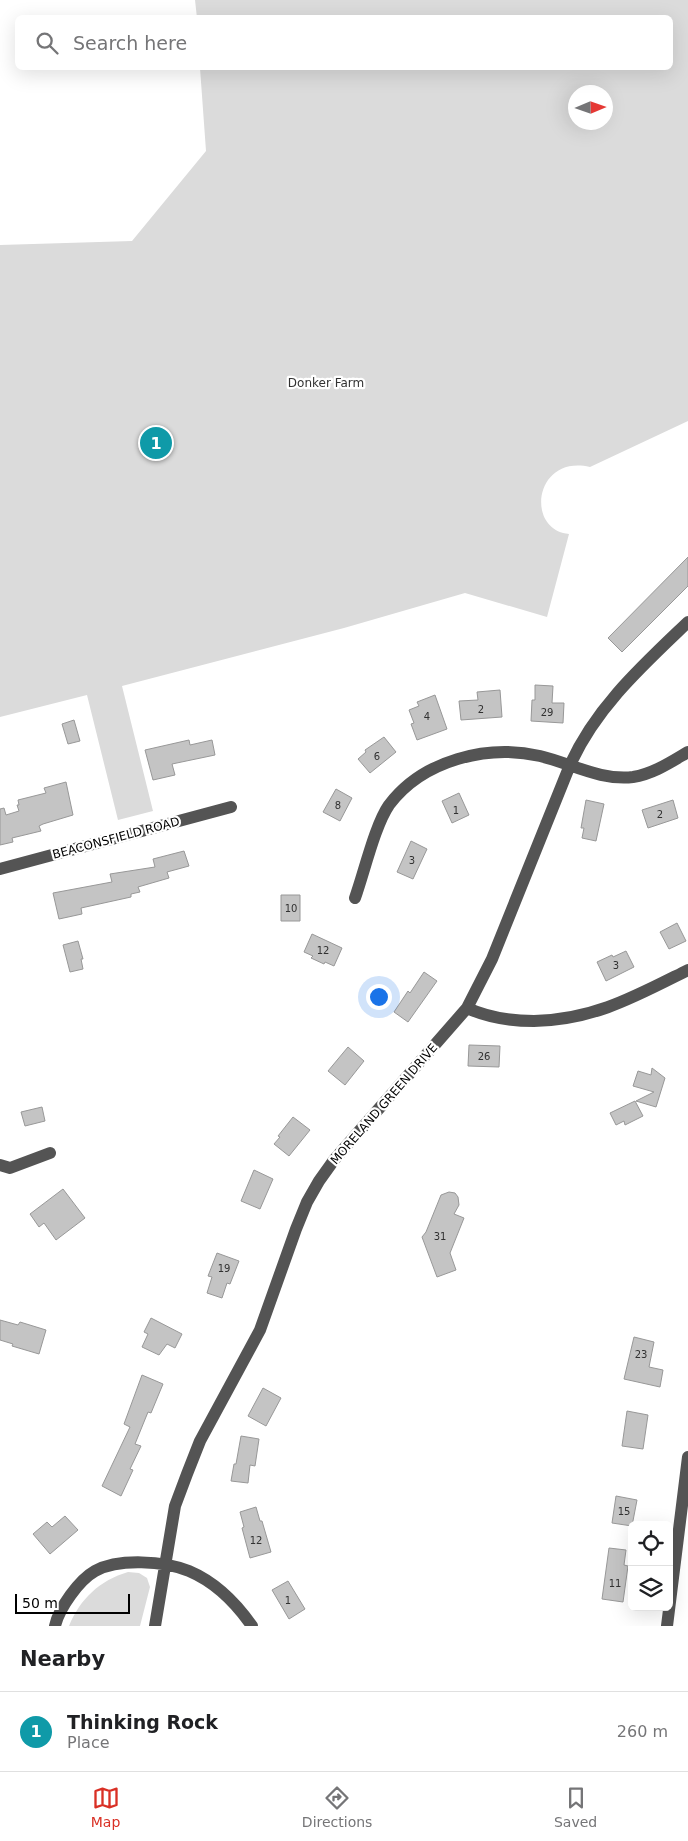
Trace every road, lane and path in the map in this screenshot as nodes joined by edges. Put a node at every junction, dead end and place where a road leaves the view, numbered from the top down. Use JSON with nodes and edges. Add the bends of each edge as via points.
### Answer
{"nodes":[{"id":1,"x":688,"y":622,"type":"edge"},
{"id":2,"x":688,"y":752,"type":"edge"},
{"id":3,"x":570,"y":765,"type":"junction"},
{"id":4,"x":231,"y":807,"type":"dead end"},
{"id":5,"x":0,"y":869,"type":"edge"},
{"id":6,"x":355,"y":898,"type":"dead end"},
{"id":7,"x":688,"y":970,"type":"edge"},
{"id":8,"x":467,"y":1008,"type":"junction"},
{"id":9,"x":50,"y":1153,"type":"dead end"},
{"id":10,"x":0,"y":1164,"type":"edge"},
{"id":11,"x":688,"y":1457,"type":"edge"},
{"id":12,"x":166,"y":1566,"type":"junction"},
{"id":13,"x":55,"y":1626,"type":"edge"},
{"id":14,"x":156,"y":1626,"type":"edge"},
{"id":15,"x":252,"y":1626,"type":"edge"},
{"id":16,"x":667,"y":1626,"type":"edge"}],
"edges":[{"from":1,"to":3,"type":"street","name":"MORELAND GREEN DRIVE","via":[[637,670],[612,699],[587,732]]},
{"from":2,"to":3,"type":"street","via":[[660,768],[632,777],[604,776]]},
{"from":3,"to":6,"type":"street","via":[[540,756],[505,752],[470,756],[437,766],[403,791],[389,806],[378,827]]},
{"from":3,"to":8,"type":"street","name":"MORELAND GREEN DRIVE","via":[[492,959]]},
{"from":4,"to":5,"type":"street","name":"BEACONSFIELD ROAD"},
{"from":7,"to":8,"type":"street","via":[[625,1001],[584,1016],[522,1021],[486,1016]]},
{"from":8,"to":12,"type":"street","name":"MORELAND GREEN DRIVE","via":[[334,1160],[307,1202],[260,1330],[200,1441],[186,1474],[175,1506]]},
{"from":9,"to":10,"type":"street","via":[[10,1168]]},
{"from":11,"to":16,"type":"street"},
{"from":12,"to":13,"type":"street","via":[[133,1562],[95,1571],[67,1600]]},
{"from":12,"to":14,"type":"street","name":"MORELAND GREEN DRIVE"},
{"from":12,"to":15,"type":"street","via":[[190,1572],[213,1585],[234,1603]]}]}
